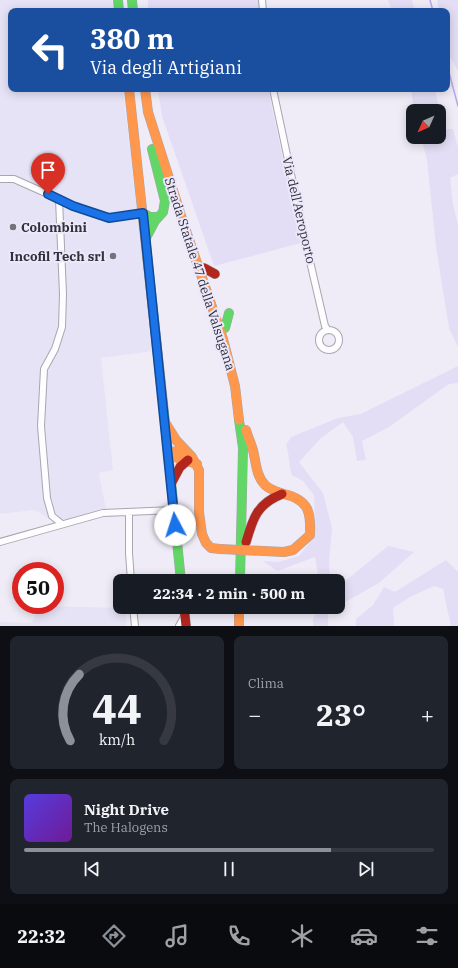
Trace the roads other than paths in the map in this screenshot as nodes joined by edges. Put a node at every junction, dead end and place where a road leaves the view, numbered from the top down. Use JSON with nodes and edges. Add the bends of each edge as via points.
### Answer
{"nodes":[{"id":1,"x":132,"y":0,"type":"edge"},
{"id":2,"x":136,"y":6,"type":"edge"},
{"id":3,"x":128,"y":92,"type":"edge"},
{"id":4,"x":145,"y":92,"type":"edge"},
{"id":5,"x":150,"y":92,"type":"edge"},
{"id":6,"x":274,"y":92,"type":"edge"},
{"id":7,"x":148,"y":112,"type":"junction"},
{"id":8,"x":0,"y":179,"type":"edge"},
{"id":9,"x":59,"y":199,"type":"junction"},
{"id":10,"x":143,"y":213,"type":"junction"},
{"id":11,"x":157,"y":217,"type":"junction"},
{"id":12,"x":146,"y":238,"type":"junction"},
{"id":13,"x":204,"y":268,"type":"junction"},
{"id":14,"x":215,"y":274,"type":"dead end"},
{"id":15,"x":229,"y":313,"type":"dead end"},
{"id":16,"x":225,"y":328,"type":"junction"},
{"id":17,"x":328,"y":330,"type":"dead end"},
{"id":18,"x":166,"y":424,"type":"junction"},
{"id":19,"x":244,"y":424,"type":"junction"},
{"id":20,"x":169,"y":452,"type":"junction"},
{"id":21,"x":192,"y":460,"type":"junction"},
{"id":22,"x":172,"y":482,"type":"junction"},
{"id":23,"x":282,"y":494,"type":"junction"},
{"id":24,"x":174,"y":510,"type":"junction"},
{"id":25,"x":129,"y":512,"type":"junction"},
{"id":26,"x":62,"y":524,"type":"junction"},
{"id":27,"x":0,"y":542,"type":"edge"},
{"id":28,"x":246,"y":543,"type":"junction"},
{"id":29,"x":130,"y":574,"type":"edge"},
{"id":30,"x":181,"y":574,"type":"edge"},
{"id":31,"x":240,"y":574,"type":"edge"},
{"id":32,"x":244,"y":574,"type":"edge"},
{"id":33,"x":134,"y":614,"type":"edge"},
{"id":34,"x":184,"y":614,"type":"edge"},
{"id":35,"x":185,"y":614,"type":"edge"},
{"id":36,"x":239,"y":614,"type":"edge"},
{"id":37,"x":243,"y":614,"type":"edge"},
{"id":38,"x":135,"y":626,"type":"edge"},
{"id":39,"x":178,"y":626,"type":"edge"},
{"id":40,"x":186,"y":626,"type":"edge"},
{"id":41,"x":239,"y":626,"type":"edge"},
{"id":42,"x":243,"y":626,"type":"edge"}],
"edges":[{"from":1,"to":2,"type":"main road"},
{"from":3,"to":10,"type":"main road"},
{"from":4,"to":7,"type":"main road","name":"Strada Statale 47 della Valsugana"},
{"from":5,"to":13,"type":"main road","name":"Strada Statale 47 della Valsugana","via":[[160,138]]},
{"from":6,"to":17,"type":"street","name":"Via dell'Aeroporto","via":[[305,240]]},
{"from":7,"to":11,"type":"main road","via":[[151,144],[165,201],[163,212]]},
{"from":7,"to":31,"type":"main road","name":"Strada Statale 47 della Valsugana","via":[[224,339],[235,386],[243,448]]},
{"from":8,"to":9,"type":"street","via":[[14,178]]},
{"from":9,"to":10,"type":"street","via":[[109,218]]},
{"from":9,"to":26,"type":"street","via":[[64,294],[62,327],[55,349],[44,369],[41,426],[47,498],[52,516]]},
{"from":10,"to":11,"type":"main road"},
{"from":10,"to":12,"type":"main road"},
{"from":11,"to":12,"type":"main road"},
{"from":12,"to":18,"type":"main road"},
{"from":13,"to":14,"type":"main road"},
{"from":13,"to":16,"type":"main road","name":"Strada Statale 47 della Valsugana"},
{"from":15,"to":16,"type":"main road"},
{"from":16,"to":19,"type":"main road","name":"Strada Statale 47 della Valsugana"},
{"from":18,"to":20,"type":"main road"},
{"from":18,"to":21,"type":"main road"},
{"from":19,"to":23,"type":"main road","via":[[258,474],[265,485]]},
{"from":19,"to":28,"type":"main road","name":"Strada Statale 47 della Valsugana"},
{"from":20,"to":21,"type":"main road","via":[[174,458]]},
{"from":20,"to":22,"type":"main road"},
{"from":21,"to":22,"type":"main road","via":[[181,463]]},
{"from":21,"to":23,"type":"main road","bridge":true,"via":[[199,470],[200,528],[204,542],[211,548],[284,552],[301,545],[310,535],[311,518],[304,503],[293,496]]},
{"from":22,"to":24,"type":"main road"},
{"from":23,"to":28,"type":"main road","via":[[261,505],[251,522]]},
{"from":24,"to":25,"type":"street"},
{"from":24,"to":30,"type":"main road"},
{"from":25,"to":26,"type":"street","via":[[103,513]]},
{"from":25,"to":29,"type":"street"},
{"from":26,"to":27,"type":"street"},
{"from":28,"to":32,"type":"main road","name":"Strada Statale 47 della Valsugana"},
{"from":33,"to":38,"type":"street"},
{"from":34,"to":39,"type":"street"},
{"from":35,"to":40,"type":"main road"},
{"from":36,"to":41,"type":"main road"},
{"from":37,"to":42,"type":"main road"}]}
